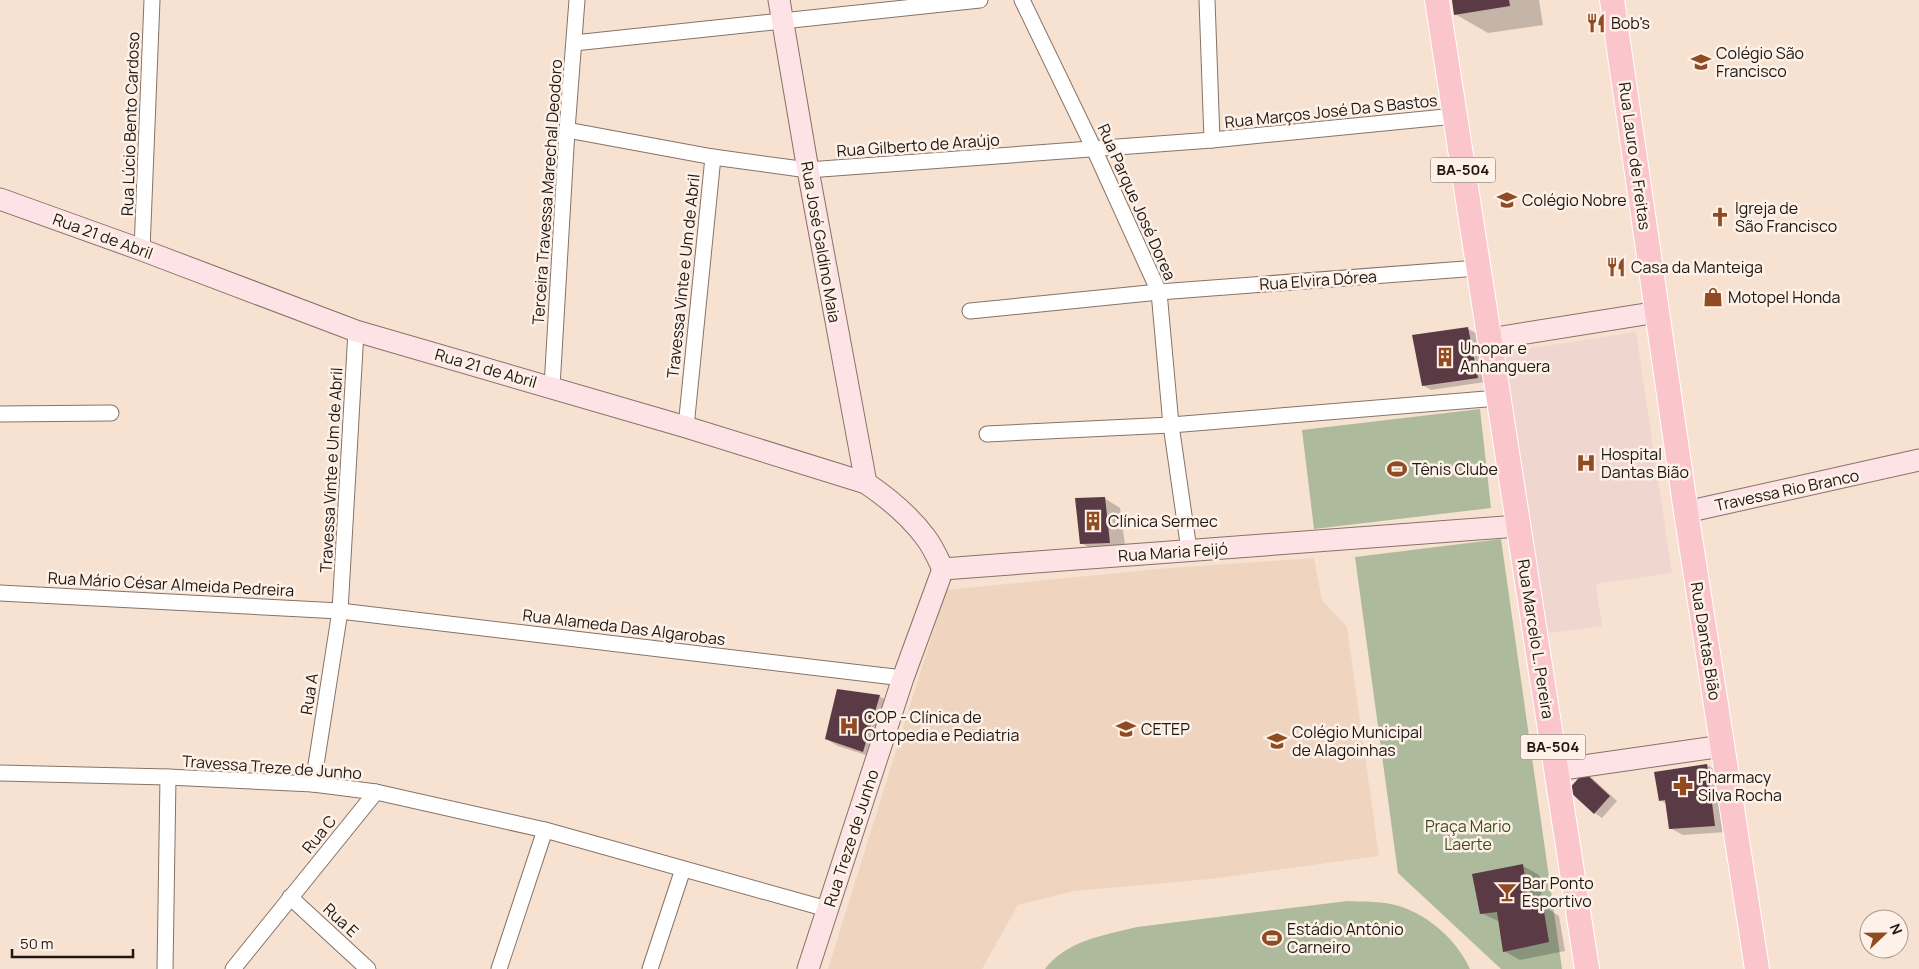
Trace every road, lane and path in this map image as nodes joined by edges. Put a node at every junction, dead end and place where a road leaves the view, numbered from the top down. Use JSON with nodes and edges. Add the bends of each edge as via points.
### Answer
{"nodes":[{"id":1,"x":152,"y":0,"type":"edge"},
{"id":2,"x":577,"y":0,"type":"edge"},
{"id":3,"x":779,"y":0,"type":"edge"},
{"id":4,"x":980,"y":0,"type":"edge"},
{"id":5,"x":1022,"y":0,"type":"edge"},
{"id":6,"x":1207,"y":0,"type":"edge"},
{"id":7,"x":1437,"y":0,"type":"edge"},
{"id":8,"x":1612,"y":0,"type":"edge"},
{"id":9,"x":783,"y":22,"type":"junction"},
{"id":10,"x":574,"y":43,"type":"junction"},
{"id":11,"x":1455,"y":116,"type":"junction"},
{"id":12,"x":567,"y":130,"type":"junction"},
{"id":13,"x":1212,"y":140,"type":"junction"},
{"id":14,"x":1094,"y":149,"type":"junction"},
{"id":15,"x":713,"y":158,"type":"junction"},
{"id":16,"x":808,"y":170,"type":"junction"},
{"id":17,"x":0,"y":198,"type":"edge"},
{"id":18,"x":142,"y":250,"type":"junction"},
{"id":19,"x":1478,"y":268,"type":"junction"},
{"id":20,"x":1159,"y":292,"type":"junction"},
{"id":21,"x":970,"y":311,"type":"dead end"},
{"id":22,"x":1658,"y":312,"type":"junction"},
{"id":23,"x":356,"y":331,"type":"junction"},
{"id":24,"x":1489,"y":340,"type":"junction"},
{"id":25,"x":552,"y":387,"type":"junction"},
{"id":26,"x":1498,"y":398,"type":"junction"},
{"id":27,"x":111,"y":413,"type":"dead end"},
{"id":28,"x":0,"y":414,"type":"edge"},
{"id":29,"x":1171,"y":425,"type":"junction"},
{"id":30,"x":686,"y":427,"type":"junction"},
{"id":31,"x":987,"y":434,"type":"dead end"},
{"id":32,"x":1919,"y":453,"type":"edge"},
{"id":33,"x":1919,"y":460,"type":"edge"},
{"id":34,"x":1888,"y":468,"type":"junction"},
{"id":35,"x":866,"y":483,"type":"junction"},
{"id":36,"x":1686,"y":512,"type":"junction"},
{"id":37,"x":1518,"y":526,"type":"junction"},
{"id":38,"x":1189,"y":550,"type":"junction"},
{"id":39,"x":943,"y":569,"type":"junction"},
{"id":40,"x":0,"y":593,"type":"edge"},
{"id":41,"x":340,"y":610,"type":"junction"},
{"id":42,"x":903,"y":678,"type":"junction"},
{"id":43,"x":1723,"y":746,"type":"junction"},
{"id":44,"x":1556,"y":770,"type":"junction"},
{"id":45,"x":0,"y":773,"type":"edge"},
{"id":46,"x":168,"y":777,"type":"junction"},
{"id":47,"x":313,"y":784,"type":"junction"},
{"id":48,"x":376,"y":792,"type":"junction"},
{"id":49,"x":544,"y":830,"type":"junction"},
{"id":50,"x":683,"y":869,"type":"junction"},
{"id":51,"x":290,"y":897,"type":"junction"},
{"id":52,"x":828,"y":909,"type":"junction"},
{"id":53,"x":165,"y":969,"type":"edge"},
{"id":54,"x":233,"y":969,"type":"edge"},
{"id":55,"x":368,"y":969,"type":"edge"},
{"id":56,"x":499,"y":969,"type":"edge"},
{"id":57,"x":650,"y":969,"type":"edge"},
{"id":58,"x":808,"y":969,"type":"edge"},
{"id":59,"x":1587,"y":969,"type":"edge"},
{"id":60,"x":1757,"y":969,"type":"edge"}],
"edges":[{"from":1,"to":18,"type":"street","name":"Rua Lúcio Bento Cardoso"},
{"from":2,"to":10,"type":"street","name":"Terceira Travessa Marechal Deodoro"},
{"from":3,"to":9,"type":"street","name":"Rua José Galdino Maia"},
{"from":4,"to":9,"type":"street"},
{"from":5,"to":14,"type":"street","name":"Rua Parque José Dorea"},
{"from":6,"to":13,"type":"street"},
{"from":7,"to":11,"type":"main road","number":"BA-504"},
{"from":8,"to":22,"type":"main road","name":"Rua Lauro de Freitas"},
{"from":9,"to":10,"type":"street"},
{"from":9,"to":16,"type":"street","name":"Rua José Galdino Maia"},
{"from":10,"to":12,"type":"street","name":"Terceira Travessa Marechal Deodoro"},
{"from":11,"to":13,"type":"street","name":"Rua Marços José Da S Bastos"},
{"from":11,"to":19,"type":"main road","number":"BA-504"},
{"from":12,"to":15,"type":"street","name":"Rua Gilberto de Araújo"},
{"from":12,"to":25,"type":"street","name":"Terceira Travessa Marechal Deodoro"},
{"from":13,"to":14,"type":"street","name":"Rua Marços José Da S Bastos"},
{"from":14,"to":16,"type":"street","name":"Rua Gilberto de Araújo"},
{"from":14,"to":20,"type":"street","name":"Rua Parque José Dorea"},
{"from":15,"to":16,"type":"street","name":"Rua Gilberto de Araújo"},
{"from":15,"to":30,"type":"street","name":"Travessa Vinte e Um de Abril"},
{"from":16,"to":35,"type":"street","name":"Rua José Galdino Maia"},
{"from":17,"to":18,"type":"street","name":"Rua 21 de Abril"},
{"from":18,"to":23,"type":"street","name":"Rua 21 de Abril"},
{"from":19,"to":20,"type":"street","name":"Rua Elvira Dórea"},
{"from":19,"to":24,"type":"main road","number":"BA-504"},
{"from":20,"to":21,"type":"street","name":"Rua Elvira Dórea"},
{"from":20,"to":29,"type":"street","name":"Rua Parque José Dorea"},
{"from":22,"to":24,"type":"street"},
{"from":22,"to":36,"type":"main road","name":"Rua Dantas Bião"},
{"from":23,"to":25,"type":"street","name":"Rua 21 de Abril"},
{"from":23,"to":41,"type":"street","name":"Travessa Vinte e Um de Abril"},
{"from":24,"to":26,"type":"main road","name":"Rua Marcelo L. Pereira","number":"BA-504"},
{"from":25,"to":30,"type":"street","name":"Rua 21 de Abril"},
{"from":26,"to":29,"type":"street"},
{"from":26,"to":37,"type":"main road","name":"Rua Marcelo L. Pereira","number":"BA-504"},
{"from":27,"to":28,"type":"street"},
{"from":29,"to":31,"type":"street"},
{"from":29,"to":38,"type":"street","name":"Rua Parque José Dorea"},
{"from":30,"to":35,"type":"street","name":"Rua 21 de Abril"},
{"from":32,"to":34,"type":"street","name":"Travessa Rio Branco"},
{"from":33,"to":34,"type":"street","name":"Travessa Rio Branco"},
{"from":34,"to":36,"type":"street","name":"Travessa Rio Branco"},
{"from":35,"to":39,"type":"street","name":"Rua 21 de Abril","via":[[889,498],[909,518],[927,539]]},
{"from":36,"to":43,"type":"main road","name":"Rua Dantas Bião"},
{"from":37,"to":38,"type":"street","name":"Rua Maria Feijó"},
{"from":37,"to":44,"type":"main road","name":"Rua Marcelo L. Pereira","number":"BA-504"},
{"from":38,"to":39,"type":"street","name":"Rua Maria Feijó"},
{"from":39,"to":42,"type":"street"},
{"from":40,"to":41,"type":"street","name":"Rua Mário César Almeida Pedreira"},
{"from":41,"to":42,"type":"street","name":"Rua Alameda Das Algarobas"},
{"from":41,"to":47,"type":"street","name":"Rua A"},
{"from":42,"to":52,"type":"street","name":"Rua Treze de Junho"},
{"from":43,"to":44,"type":"street"},
{"from":43,"to":60,"type":"main road","name":"Rua Dantas Bião"},
{"from":44,"to":59,"type":"main road","name":"Rua Marcelo L. Pereira","number":"BA-504"},
{"from":45,"to":46,"type":"street","name":"Travessa Treze de Junho"},
{"from":46,"to":47,"type":"street","name":"Travessa Treze de Junho"},
{"from":46,"to":53,"type":"street"},
{"from":47,"to":48,"type":"street","name":"Travessa Treze de Junho"},
{"from":48,"to":49,"type":"street","name":"Travessa Treze de Junho"},
{"from":48,"to":51,"type":"street","name":"Rua C"},
{"from":49,"to":50,"type":"street","name":"Travessa Treze de Junho"},
{"from":49,"to":56,"type":"street"},
{"from":50,"to":52,"type":"street","name":"Travessa Treze de Junho"},
{"from":50,"to":57,"type":"street"},
{"from":51,"to":54,"type":"street","name":"Rua C"},
{"from":51,"to":55,"type":"street","name":"Rua E"},
{"from":52,"to":58,"type":"street","name":"Rua Treze de Junho"}]}
